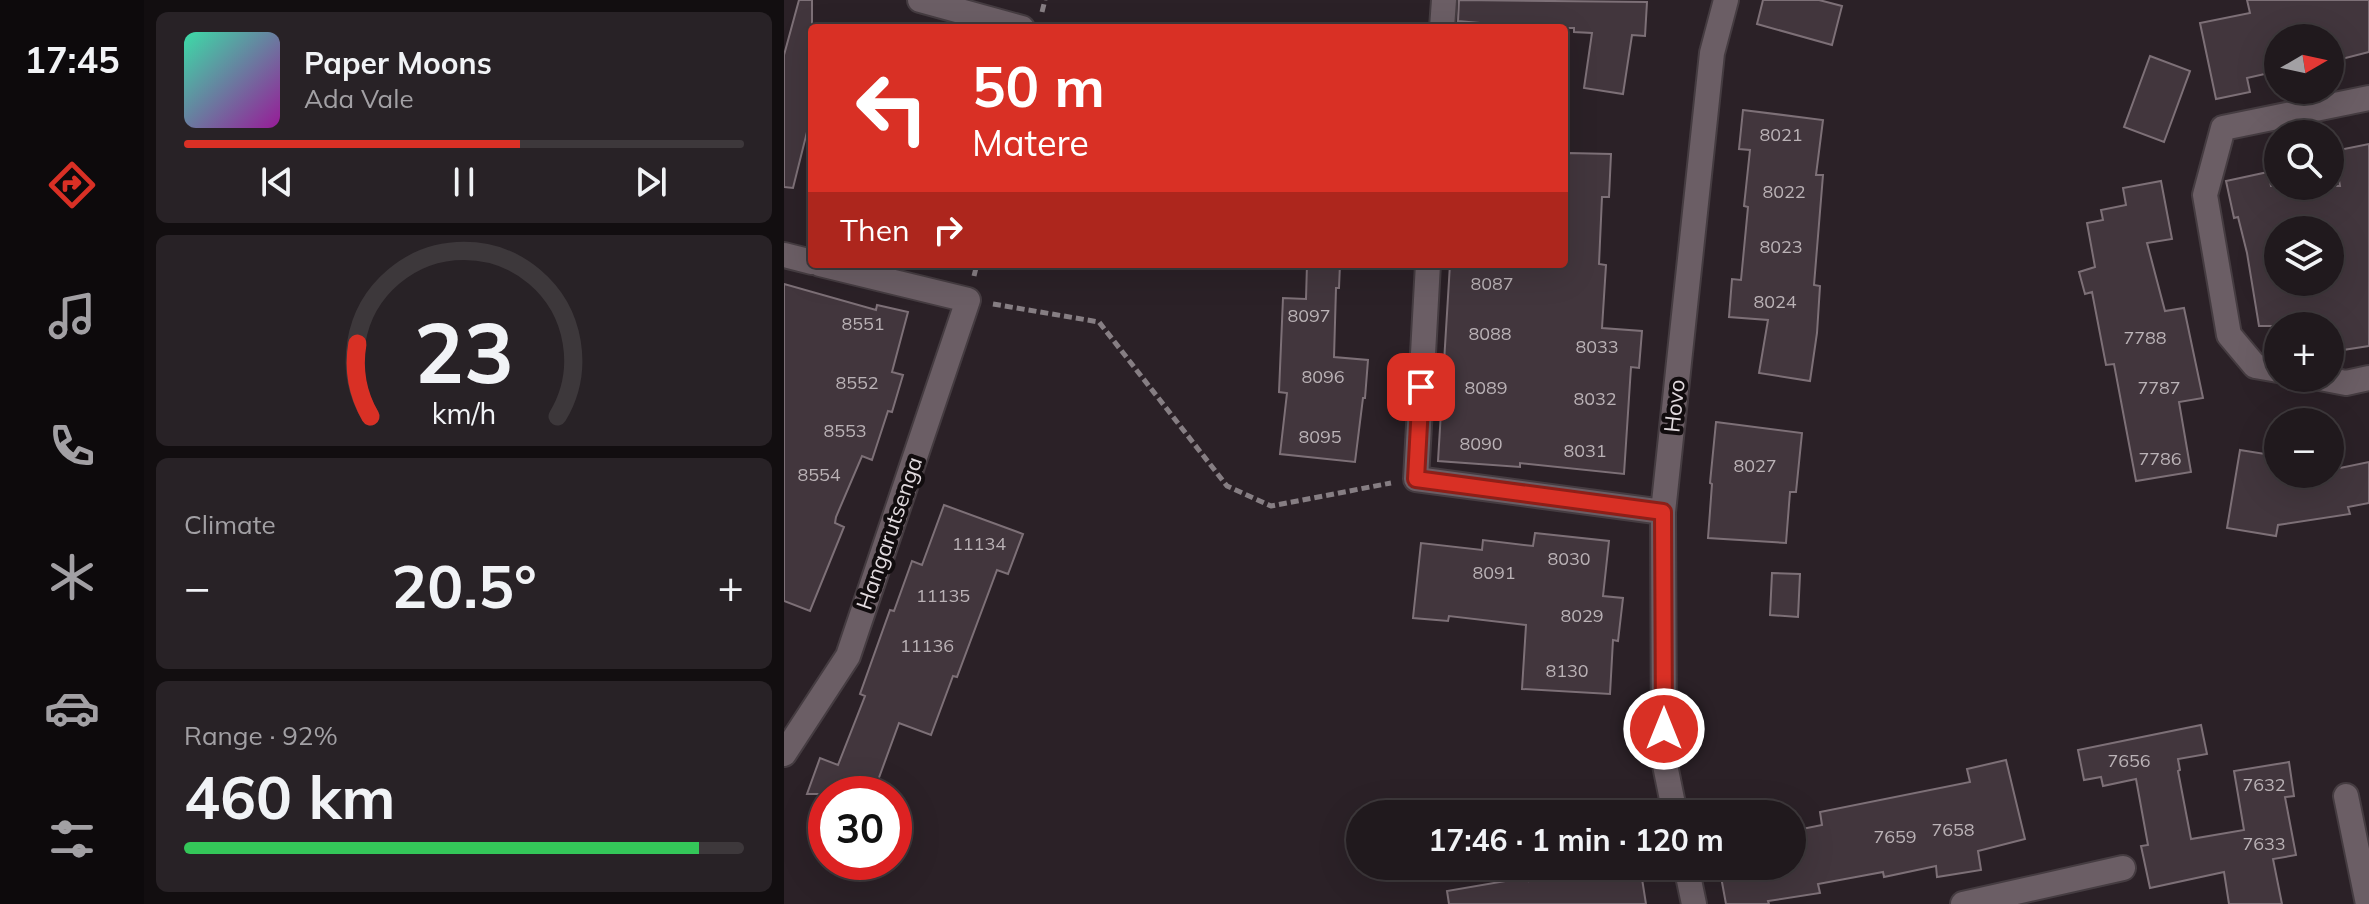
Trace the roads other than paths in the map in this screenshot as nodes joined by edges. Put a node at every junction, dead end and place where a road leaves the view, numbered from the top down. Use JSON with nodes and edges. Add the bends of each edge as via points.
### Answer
{"nodes":[{"id":1,"x":920,"y":0,"type":"edge"},
{"id":2,"x":1444,"y":0,"type":"edge"},
{"id":3,"x":1726,"y":0,"type":"edge"},
{"id":4,"x":1007,"y":24,"type":"edge"},
{"id":5,"x":1442,"y":24,"type":"edge"},
{"id":6,"x":2369,"y":98,"type":"edge"},
{"id":7,"x":784,"y":255,"type":"edge"},
{"id":8,"x":808,"y":261,"type":"edge"},
{"id":9,"x":836,"y":268,"type":"edge"},
{"id":10,"x":1428,"y":268,"type":"edge"},
{"id":11,"x":2264,"y":368,"type":"edge"},
{"id":12,"x":2369,"y":378,"type":"edge"},
{"id":13,"x":2344,"y":383,"type":"edge"},
{"id":14,"x":1663,"y":512,"type":"junction"},
{"id":15,"x":784,"y":754,"type":"edge"},
{"id":16,"x":2346,"y":796,"type":"dead end"},
{"id":17,"x":1672,"y":800,"type":"edge"},
{"id":18,"x":2123,"y":868,"type":"dead end"},
{"id":19,"x":1689,"y":880,"type":"edge"},
{"id":20,"x":1694,"y":904,"type":"edge"},
{"id":21,"x":1963,"y":904,"type":"edge"},
{"id":22,"x":2368,"y":904,"type":"edge"}],
"edges":[{"from":1,"to":4,"type":"street"},
{"from":2,"to":5,"type":"street"},
{"from":3,"to":14,"type":"street","name":"Hovo","via":[[1712,53]]},
{"from":6,"to":11,"type":"street","via":[[2223,128],[2205,195],[2229,335],[2255,366]]},
{"from":7,"to":8,"type":"street"},
{"from":9,"to":15,"type":"street","name":"Hangarutsenga","via":[[968,300],[848,656]]},
{"from":10,"to":14,"type":"street","via":[[1416,479]]},
{"from":12,"to":13,"type":"street"},
{"from":14,"to":17,"type":"street","name":"Hovo","via":[[1664,760]]},
{"from":16,"to":22,"type":"street"},
{"from":18,"to":21,"type":"street"},
{"from":19,"to":20,"type":"street"}]}
